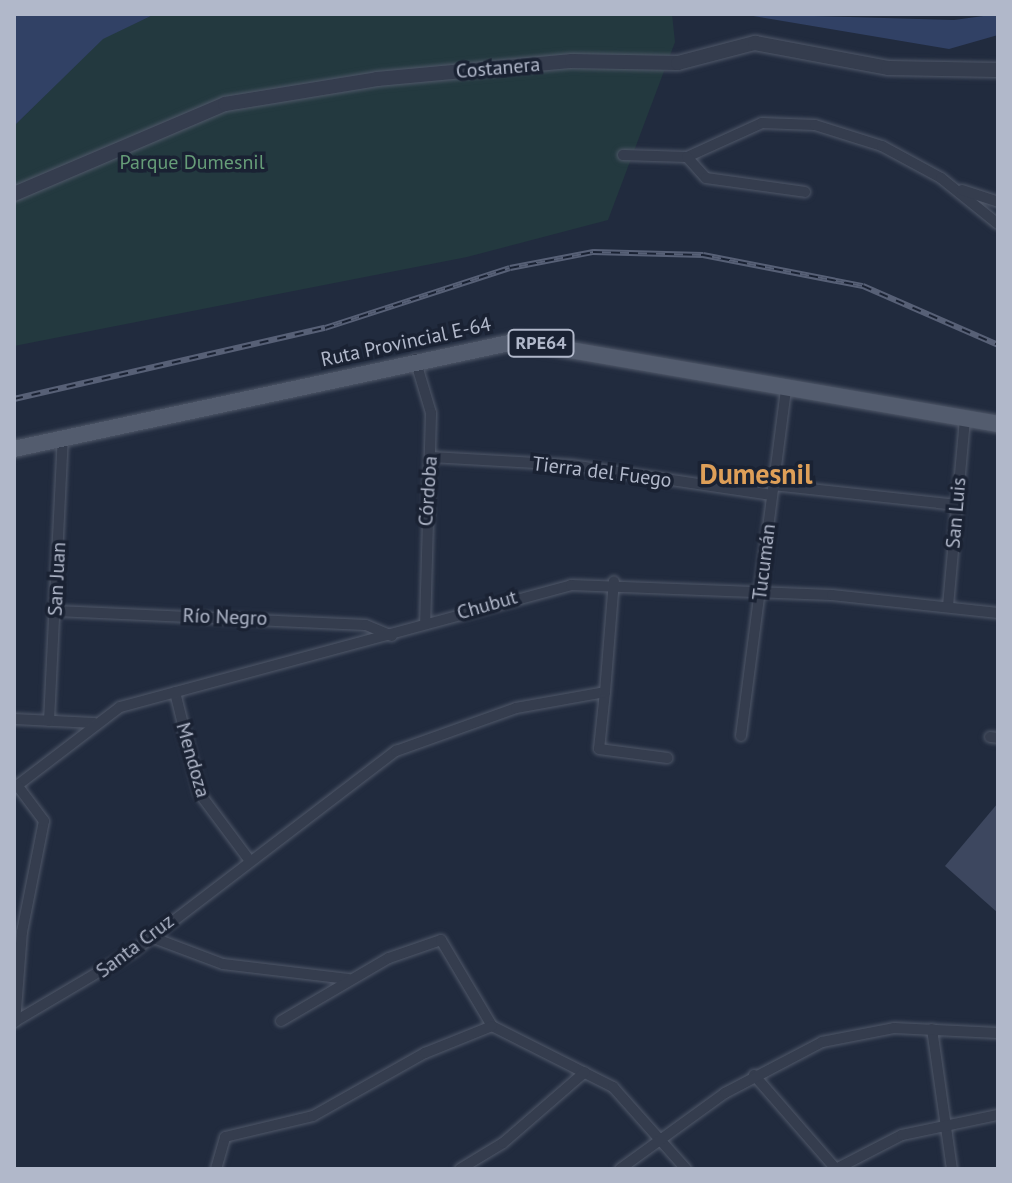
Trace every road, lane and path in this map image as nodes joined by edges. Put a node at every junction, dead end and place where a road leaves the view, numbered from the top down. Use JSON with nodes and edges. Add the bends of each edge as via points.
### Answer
{"nodes":[{"id":1,"x":998,"y":70,"type":"edge"},
{"id":2,"x":623,"y":155,"type":"dead end"},
{"id":3,"x":687,"y":157,"type":"junction"},
{"id":4,"x":959,"y":189,"type":"junction"},
{"id":5,"x":805,"y":192,"type":"dead end"},
{"id":6,"x":14,"y":194,"type":"edge"},
{"id":7,"x":998,"y":202,"type":"edge"},
{"id":8,"x":998,"y":224,"type":"edge"},
{"id":9,"x":415,"y":359,"type":"junction"},
{"id":10,"x":786,"y":389,"type":"junction"},
{"id":11,"x":965,"y":419,"type":"junction"},
{"id":12,"x":998,"y":424,"type":"edge"},
{"id":13,"x":63,"y":436,"type":"junction"},
{"id":14,"x":14,"y":449,"type":"edge"},
{"id":15,"x":431,"y":457,"type":"junction"},
{"id":16,"x":773,"y":490,"type":"junction"},
{"id":17,"x":957,"y":505,"type":"junction"},
{"id":18,"x":614,"y":581,"type":"junction"},
{"id":19,"x":761,"y":593,"type":"junction"},
{"id":20,"x":948,"y":606,"type":"junction"},
{"id":21,"x":56,"y":611,"type":"junction"},
{"id":22,"x":998,"y":613,"type":"edge"},
{"id":23,"x":425,"y":624,"type":"junction"},
{"id":24,"x":392,"y":636,"type":"junction"},
{"id":25,"x":175,"y":692,"type":"junction"},
{"id":26,"x":605,"y":692,"type":"junction"},
{"id":27,"x":14,"y":719,"type":"edge"},
{"id":28,"x":49,"y":721,"type":"junction"},
{"id":29,"x":94,"y":723,"type":"junction"},
{"id":30,"x":741,"y":736,"type":"dead end"},
{"id":31,"x":667,"y":758,"type":"dead end"},
{"id":32,"x":16,"y":787,"type":"edge"},
{"id":33,"x":250,"y":861,"type":"junction"},
{"id":34,"x":151,"y":937,"type":"junction"},
{"id":35,"x":350,"y":979,"type":"junction"},
{"id":36,"x":281,"y":1021,"type":"dead end"},
{"id":37,"x":14,"y":1022,"type":"edge"},
{"id":38,"x":492,"y":1026,"type":"junction"},
{"id":39,"x":932,"y":1029,"type":"junction"},
{"id":40,"x":998,"y":1033,"type":"edge"},
{"id":41,"x":585,"y":1072,"type":"junction"},
{"id":42,"x":754,"y":1075,"type":"junction"},
{"id":43,"x":998,"y":1115,"type":"edge"},
{"id":44,"x":945,"y":1125,"type":"junction"},
{"id":45,"x":661,"y":1140,"type":"junction"},
{"id":46,"x":216,"y":1169,"type":"edge"},
{"id":47,"x":460,"y":1169,"type":"edge"},
{"id":48,"x":620,"y":1169,"type":"edge"},
{"id":49,"x":686,"y":1169,"type":"edge"},
{"id":50,"x":836,"y":1169,"type":"edge"},
{"id":51,"x":952,"y":1169,"type":"edge"}],
"edges":[{"from":1,"to":6,"type":"street","name":"Costanera","via":[[898,69],[766,43],[678,63],[572,61],[377,79],[225,104]]},
{"from":2,"to":3,"type":"street"},
{"from":3,"to":4,"type":"street","via":[[745,127],[794,122],[882,146]]},
{"from":3,"to":5,"type":"street","via":[[706,178]]},
{"from":4,"to":7,"type":"street"},
{"from":4,"to":8,"type":"street"},
{"from":9,"to":10,"type":"main road","name":"Ruta Provincial E-64","number":"RPE64","via":[[536,342]]},
{"from":9,"to":13,"type":"main road","name":"Ruta Provincial E-64","number":"RPE64"},
{"from":9,"to":15,"type":"street","name":"Córdoba","via":[[431,413]]},
{"from":10,"to":11,"type":"main road","name":"Ruta Provincial E-64","number":"RPE64"},
{"from":10,"to":16,"type":"street","name":"Tucumán"},
{"from":11,"to":12,"type":"main road","name":"Ruta Provincial E-64","number":"RPE64"},
{"from":11,"to":17,"type":"street","name":"San Luis"},
{"from":13,"to":14,"type":"main road","name":"Ruta Provincial E-64","number":"RPE64"},
{"from":13,"to":21,"type":"street","name":"San Juan"},
{"from":15,"to":16,"type":"street","name":"Tierra del Fuego","via":[[571,465]]},
{"from":15,"to":23,"type":"street","name":"Córdoba"},
{"from":16,"to":17,"type":"street","name":"Tierra del Fuego"},
{"from":16,"to":19,"type":"street","name":"Tucumán"},
{"from":17,"to":20,"type":"street","name":"San Luis"},
{"from":18,"to":19,"type":"street","name":"Chubut"},
{"from":18,"to":23,"type":"street","name":"Chubut","via":[[529,593]]},
{"from":18,"to":26,"type":"street"},
{"from":19,"to":20,"type":"street","name":"Chubut"},
{"from":19,"to":30,"type":"street","name":"Tucumán"},
{"from":20,"to":22,"type":"street","name":"Chubut"},
{"from":21,"to":24,"type":"street","name":"Río Negro","via":[[376,626]]},
{"from":21,"to":28,"type":"street","name":"San Juan"},
{"from":23,"to":24,"type":"street","name":"Chubut"},
{"from":24,"to":25,"type":"street","name":"Chubut"},
{"from":25,"to":29,"type":"street","name":"Chubut","via":[[120,707]]},
{"from":25,"to":33,"type":"street","name":"Mendoza","via":[[200,794]]},
{"from":26,"to":31,"type":"street","via":[[599,749]]},
{"from":26,"to":33,"type":"street","name":"Santa Cruz","via":[[516,708],[403,747]]},
{"from":27,"to":28,"type":"street"},
{"from":28,"to":29,"type":"street"},
{"from":29,"to":32,"type":"street","name":"Chubut"},
{"from":32,"to":37,"type":"street","via":[[44,821],[22,932]]},
{"from":33,"to":34,"type":"street","name":"Santa Cruz"},
{"from":34,"to":35,"type":"street","via":[[223,964]]},
{"from":34,"to":37,"type":"street","name":"Santa Cruz"},
{"from":35,"to":36,"type":"street"},
{"from":35,"to":38,"type":"street","via":[[441,940]]},
{"from":38,"to":41,"type":"street"},
{"from":38,"to":46,"type":"street","via":[[425,1053],[313,1116],[225,1137]]},
{"from":39,"to":40,"type":"street"},
{"from":39,"to":42,"type":"street","via":[[845,1035]]},
{"from":39,"to":44,"type":"street"},
{"from":41,"to":45,"type":"street","via":[[627,1099]]},
{"from":41,"to":47,"type":"street","via":[[510,1137]]},
{"from":42,"to":45,"type":"street"},
{"from":42,"to":50,"type":"street"},
{"from":43,"to":44,"type":"street"},
{"from":44,"to":50,"type":"street","via":[[886,1140]]},
{"from":44,"to":51,"type":"street"},
{"from":45,"to":48,"type":"street"},
{"from":45,"to":49,"type":"street"}]}
